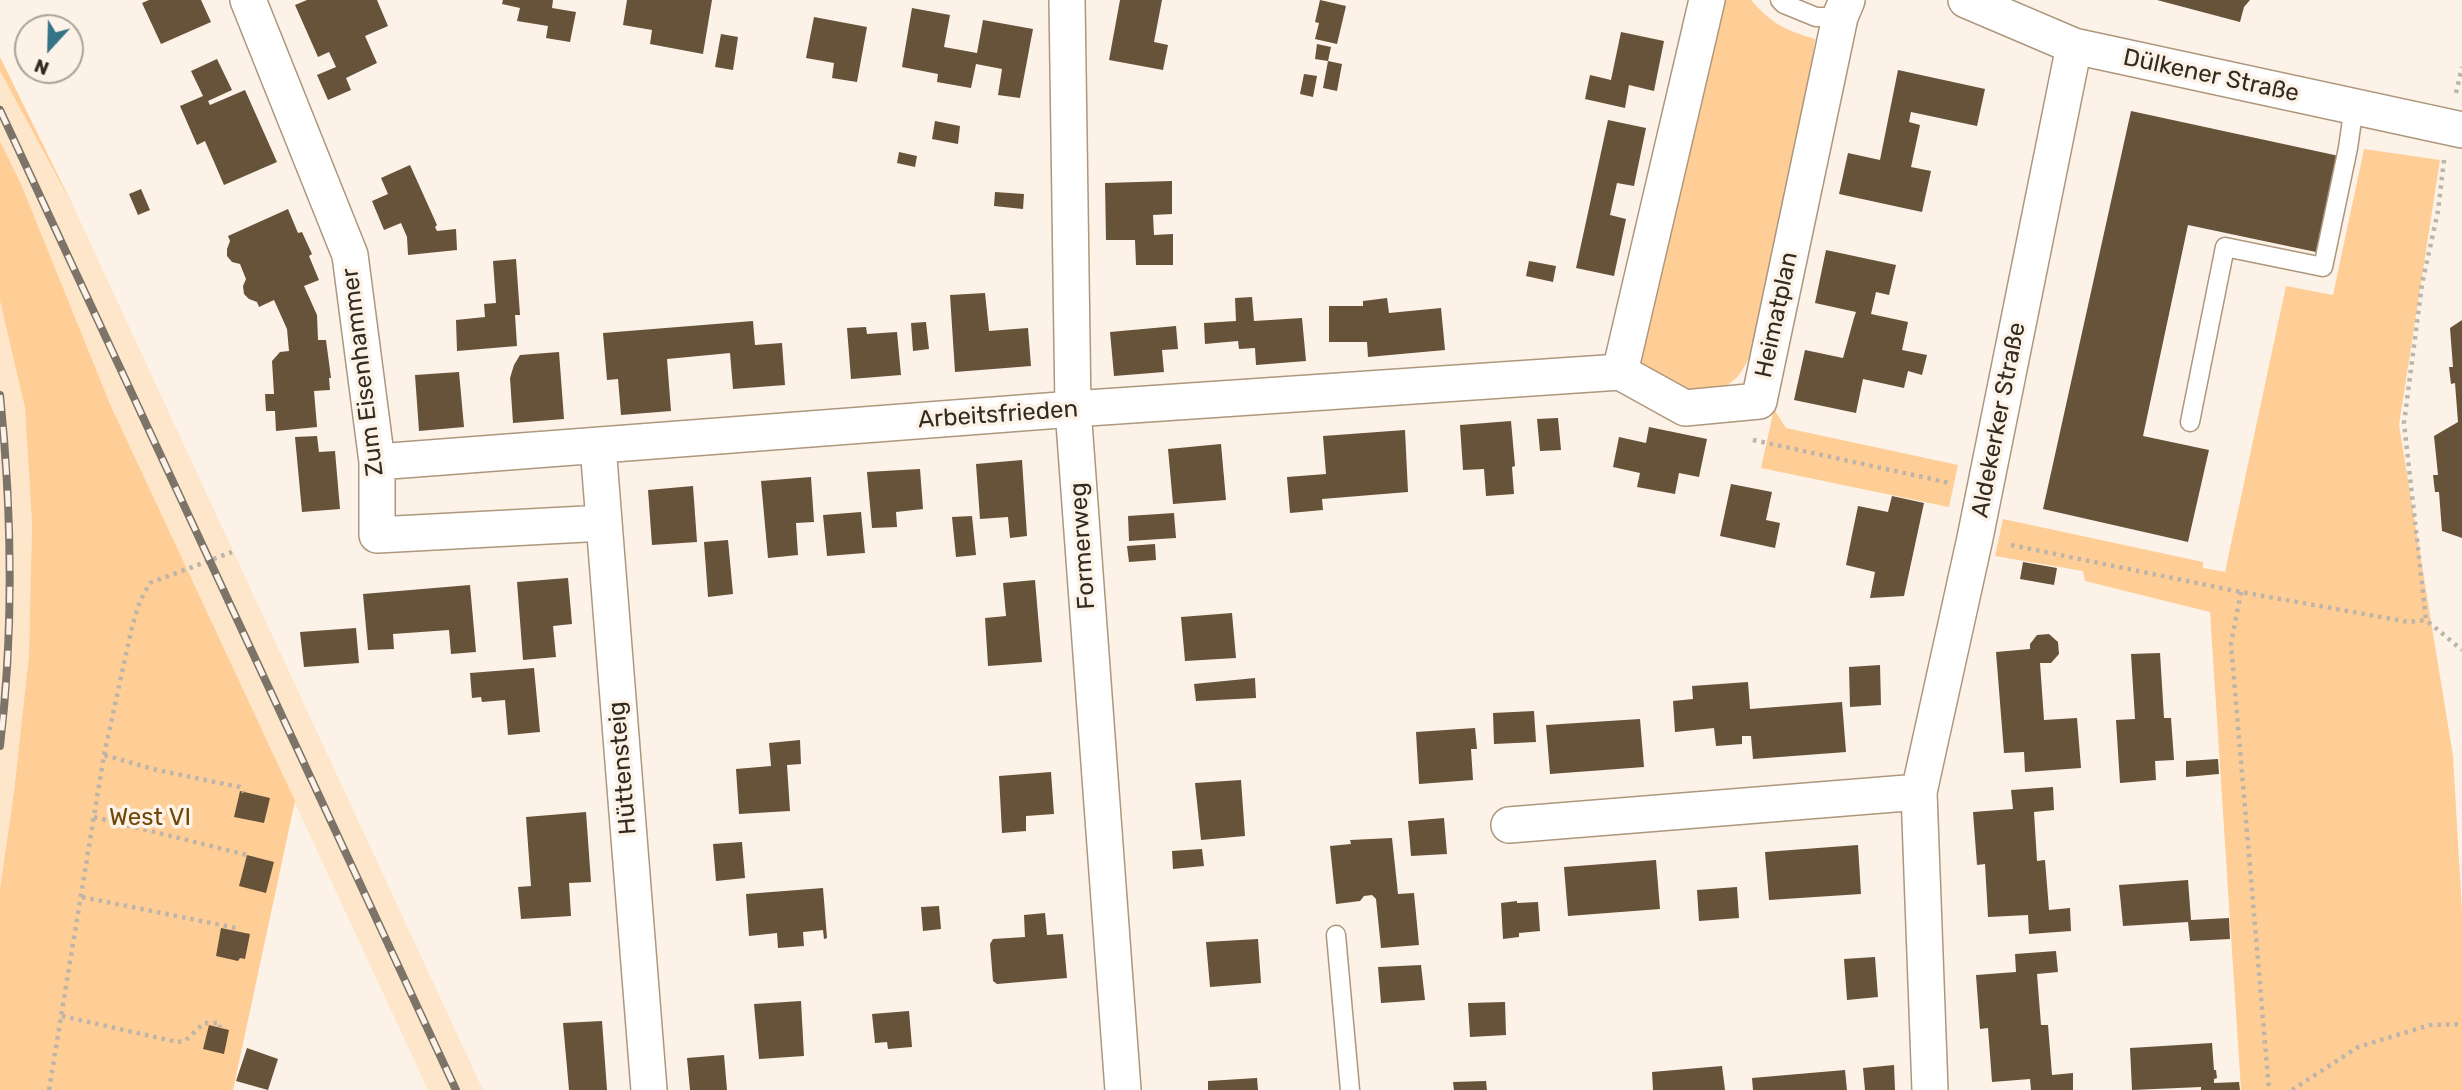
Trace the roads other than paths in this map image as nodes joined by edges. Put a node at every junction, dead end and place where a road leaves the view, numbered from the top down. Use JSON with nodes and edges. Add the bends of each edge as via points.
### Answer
{"nodes":[{"id":1,"x":248,"y":0,"type":"edge"},
{"id":2,"x":1067,"y":0,"type":"edge"},
{"id":3,"x":1707,"y":0,"type":"edge"},
{"id":4,"x":1780,"y":0,"type":"edge"},
{"id":5,"x":1966,"y":0,"type":"edge"},
{"id":6,"x":1843,"y":8,"type":"edge"},
{"id":7,"x":2074,"y":46,"type":"junction"},
{"id":8,"x":2354,"y":106,"type":"junction"},
{"id":9,"x":2455,"y":129,"type":"edge"},
{"id":10,"x":1620,"y":372,"type":"junction"},
{"id":11,"x":1073,"y":409,"type":"junction"},
{"id":12,"x":2190,"y":422,"type":"dead end"},
{"id":13,"x":598,"y":446,"type":"junction"},
{"id":14,"x":377,"y":461,"type":"junction"},
{"id":15,"x":604,"y":523,"type":"junction"},
{"id":16,"x":1919,"y":792,"type":"junction"},
{"id":17,"x":1508,"y":825,"type":"dead end"},
{"id":18,"x":1336,"y":935,"type":"dead end"},
{"id":19,"x":649,"y":1090,"type":"edge"},
{"id":20,"x":1123,"y":1090,"type":"edge"},
{"id":21,"x":1350,"y":1090,"type":"edge"},
{"id":22,"x":1930,"y":1090,"type":"edge"}],
"edges":[{"from":1,"to":14,"type":"street","name":"Zum Eisenhammer","via":[[350,255]]},
{"from":2,"to":11,"type":"street","name":"Formerweg"},
{"from":3,"to":10,"type":"street"},
{"from":4,"to":6,"type":"lane","via":[[1816,17]]},
{"from":5,"to":7,"type":"street","name":"Dülkener Straße"},
{"from":6,"to":10,"type":"street","name":"Heimatplan","via":[[1759,401],[1685,408]]},
{"from":7,"to":8,"type":"street","name":"Dülkener Straße"},
{"from":7,"to":16,"type":"street","name":"Aldekerker Straße"},
{"from":8,"to":9,"type":"street","name":"Dülkener Straße"},
{"from":8,"to":12,"type":"lane","via":[[2323,267],[2225,247]]},
{"from":10,"to":11,"type":"street","name":"Arbeitsfrieden"},
{"from":11,"to":13,"type":"street","name":"Arbeitsfrieden"},
{"from":11,"to":20,"type":"street","name":"Formerweg"},
{"from":13,"to":14,"type":"street","name":"Arbeitsfrieden"},
{"from":13,"to":15,"type":"street","name":"Hüttensteig"},
{"from":14,"to":15,"type":"street","name":"Zum Eisenhammer","via":[[377,535]]},
{"from":15,"to":19,"type":"street","name":"Hüttensteig"},
{"from":16,"to":17,"type":"street"},
{"from":16,"to":22,"type":"street","name":"Aldekerker Straße"},
{"from":18,"to":21,"type":"lane"}]}
